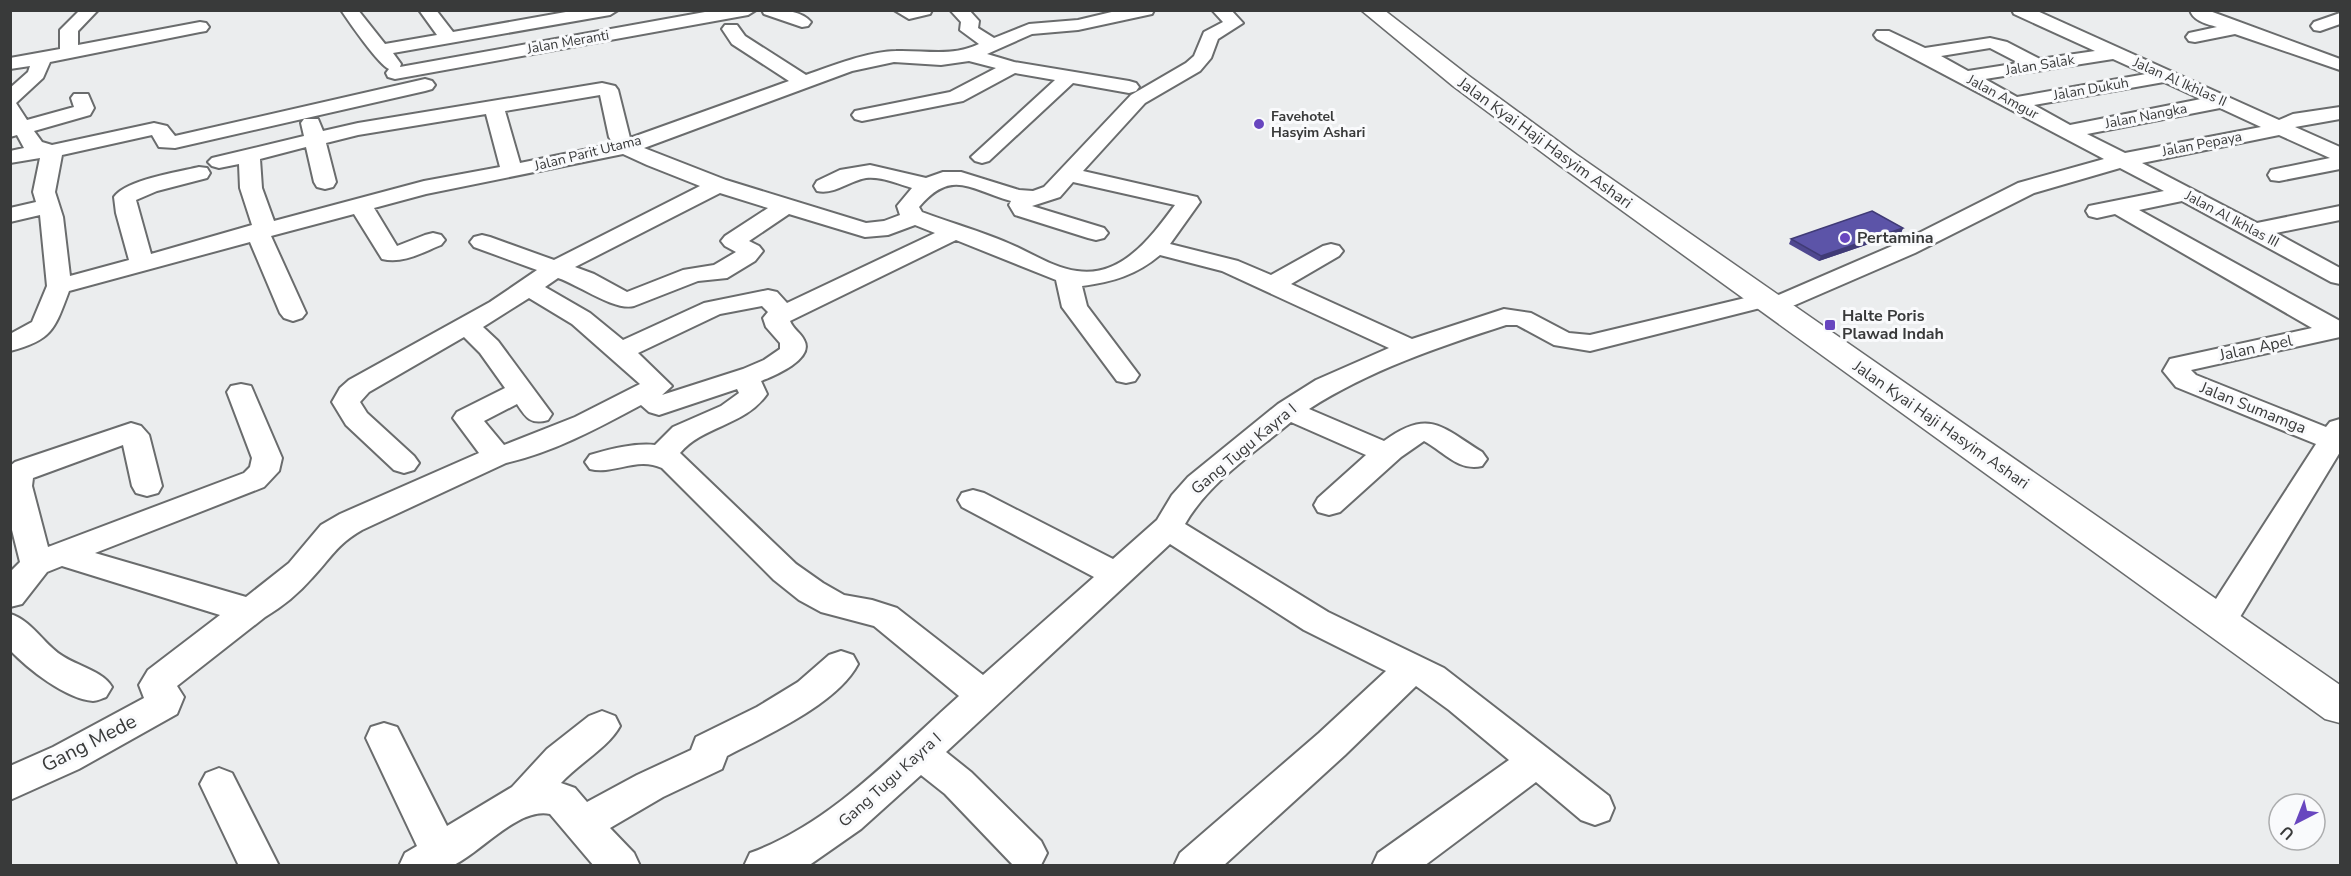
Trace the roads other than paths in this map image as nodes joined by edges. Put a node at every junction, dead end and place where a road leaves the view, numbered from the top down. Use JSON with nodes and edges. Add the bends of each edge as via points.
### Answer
{"nodes":[{"id":1,"x":90,"y":10,"type":"edge"},
{"id":2,"x":349,"y":10,"type":"edge"},
{"id":3,"x":427,"y":10,"type":"edge"},
{"id":4,"x":502,"y":10,"type":"edge"},
{"id":5,"x":610,"y":10,"type":"edge"},
{"id":6,"x":748,"y":10,"type":"edge"},
{"id":7,"x":770,"y":10,"type":"edge"},
{"id":8,"x":819,"y":10,"type":"edge"},
{"id":9,"x":902,"y":10,"type":"edge"},
{"id":10,"x":924,"y":10,"type":"edge"},
{"id":11,"x":958,"y":10,"type":"edge"},
{"id":12,"x":1146,"y":10,"type":"edge"},
{"id":13,"x":1220,"y":10,"type":"edge"},
{"id":14,"x":1371,"y":10,"type":"edge"},
{"id":15,"x":1389,"y":10,"type":"edge"},
{"id":16,"x":2020,"y":10,"type":"edge"},
{"id":17,"x":2199,"y":10,"type":"edge"},
{"id":18,"x":583,"y":13,"type":"edge"},
{"id":19,"x":2046,"y":14,"type":"edge"},
{"id":20,"x":2340,"y":18,"type":"edge"},
{"id":21,"x":1096,"y":22,"type":"junction"},
{"id":22,"x":518,"y":26,"type":"junction"},
{"id":23,"x":2320,"y":26,"type":"dead end"},
{"id":24,"x":200,"y":27,"type":"dead end"},
{"id":25,"x":2237,"y":28,"type":"junction"},
{"id":26,"x":757,"y":34,"type":"dead end"},
{"id":27,"x":1883,"y":34,"type":"dead end"},
{"id":28,"x":2195,"y":37,"type":"dead end"},
{"id":29,"x":449,"y":38,"type":"junction"},
{"id":30,"x":1083,"y":44,"type":"dead end"},
{"id":31,"x":994,"y":46,"type":"junction"},
{"id":32,"x":380,"y":50,"type":"junction"},
{"id":33,"x":69,"y":52,"type":"junction"},
{"id":34,"x":2115,"y":53,"type":"junction"},
{"id":35,"x":1923,"y":54,"type":"junction"},
{"id":36,"x":970,"y":55,"type":"junction"},
{"id":37,"x":43,"y":57,"type":"junction"},
{"id":38,"x":10,"y":64,"type":"edge"},
{"id":39,"x":2037,"y":65,"type":"junction"},
{"id":40,"x":2340,"y":65,"type":"edge"},
{"id":41,"x":1012,"y":67,"type":"junction"},
{"id":42,"x":2167,"y":76,"type":"junction"},
{"id":43,"x":1964,"y":77,"type":"junction"},
{"id":44,"x":1068,"y":78,"type":"junction"},
{"id":45,"x":802,"y":81,"type":"junction"},
{"id":46,"x":425,"y":85,"type":"dead end"},
{"id":47,"x":1129,"y":87,"type":"dead end"},
{"id":48,"x":81,"y":98,"type":"dead end"},
{"id":49,"x":10,"y":99,"type":"edge"},
{"id":50,"x":2224,"y":101,"type":"junction"},
{"id":51,"x":2014,"y":103,"type":"junction"},
{"id":52,"x":10,"y":108,"type":"edge"},
{"id":53,"x":309,"y":112,"type":"junction"},
{"id":54,"x":2340,"y":112,"type":"edge"},
{"id":55,"x":496,"y":114,"type":"junction"},
{"id":56,"x":862,"y":115,"type":"dead end"},
{"id":57,"x":2281,"y":127,"type":"junction"},
{"id":58,"x":17,"y":129,"type":"edge"},
{"id":59,"x":2068,"y":131,"type":"junction"},
{"id":60,"x":315,"y":140,"type":"junction"},
{"id":61,"x":386,"y":143,"type":"dead end"},
{"id":62,"x":626,"y":147,"type":"junction"},
{"id":63,"x":48,"y":151,"type":"junction"},
{"id":64,"x":2340,"y":154,"type":"edge"},
{"id":65,"x":249,"y":156,"type":"junction"},
{"id":66,"x":10,"y":157,"type":"edge"},
{"id":67,"x":982,"y":157,"type":"dead end"},
{"id":68,"x":2123,"y":160,"type":"junction"},
{"id":69,"x":219,"y":162,"type":"dead end"},
{"id":70,"x":2340,"y":163,"type":"edge"},
{"id":71,"x":512,"y":171,"type":"junction"},
{"id":72,"x":199,"y":173,"type":"dead end"},
{"id":73,"x":1070,"y":175,"type":"junction"},
{"id":74,"x":2280,"y":175,"type":"dead end"},
{"id":75,"x":325,"y":182,"type":"dead end"},
{"id":76,"x":718,"y":185,"type":"junction"},
{"id":77,"x":929,"y":185,"type":"junction"},
{"id":78,"x":825,"y":186,"type":"dead end"},
{"id":79,"x":2185,"y":194,"type":"junction"},
{"id":80,"x":1028,"y":197,"type":"junction"},
{"id":81,"x":360,"y":204,"type":"junction"},
{"id":82,"x":48,"y":206,"type":"junction"},
{"id":83,"x":786,"y":206,"type":"junction"},
{"id":84,"x":2340,"y":213,"type":"edge"},
{"id":85,"x":10,"y":215,"type":"edge"},
{"id":86,"x":914,"y":217,"type":"junction"},
{"id":87,"x":1008,"y":225,"type":"dead end"},
{"id":88,"x":261,"y":230,"type":"junction"},
{"id":89,"x":957,"y":231,"type":"junction"},
{"id":90,"x":2254,"y":231,"type":"junction"},
{"id":91,"x":1096,"y":233,"type":"dead end"},
{"id":92,"x":433,"y":240,"type":"dead end"},
{"id":93,"x":983,"y":242,"type":"junction"},
{"id":94,"x":482,"y":243,"type":"dead end"},
{"id":95,"x":1156,"y":247,"type":"junction"},
{"id":96,"x":1331,"y":251,"type":"dead end"},
{"id":97,"x":1711,"y":254,"type":"junction"},
{"id":98,"x":142,"y":264,"type":"junction"},
{"id":99,"x":556,"y":268,"type":"junction"},
{"id":100,"x":2336,"y":272,"type":"edge"},
{"id":101,"x":1067,"y":277,"type":"junction"},
{"id":102,"x":1272,"y":285,"type":"junction"},
{"id":103,"x":59,"y":286,"type":"junction"},
{"id":104,"x":528,"y":288,"type":"junction"},
{"id":105,"x":1776,"y":300,"type":"junction"},
{"id":106,"x":293,"y":313,"type":"dead end"},
{"id":107,"x":783,"y":313,"type":"junction"},
{"id":108,"x":467,"y":326,"type":"junction"},
{"id":109,"x":2338,"y":330,"type":"edge"},
{"id":110,"x":10,"y":344,"type":"edge"},
{"id":111,"x":1411,"y":348,"type":"junction"},
{"id":112,"x":620,"y":352,"type":"junction"},
{"id":113,"x":2176,"y":371,"type":"joint"},
{"id":114,"x":1126,"y":375,"type":"dead end"},
{"id":115,"x":747,"y":379,"type":"junction"},
{"id":116,"x":241,"y":392,"type":"dead end"},
{"id":117,"x":645,"y":394,"type":"junction"},
{"id":118,"x":1288,"y":410,"type":"junction"},
{"id":119,"x":2338,"y":437,"type":"edge"},
{"id":120,"x":1386,"y":453,"type":"junction"},
{"id":121,"x":662,"y":455,"type":"junction"},
{"id":122,"x":497,"y":456,"type":"junction"},
{"id":123,"x":1472,"y":459,"type":"dead end"},
{"id":124,"x":600,"y":462,"type":"dead end"},
{"id":125,"x":404,"y":463,"type":"dead end"},
{"id":126,"x":147,"y":486,"type":"dead end"},
{"id":127,"x":973,"y":500,"type":"dead end"},
{"id":128,"x":197,"y":502,"type":"junction"},
{"id":129,"x":1329,"y":505,"type":"dead end"},
{"id":130,"x":231,"y":512,"type":"dead end"},
{"id":131,"x":1168,"y":528,"type":"junction"},
{"id":132,"x":48,"y":559,"type":"junction"},
{"id":133,"x":1117,"y":576,"type":"junction"},
{"id":134,"x":10,"y":595,"type":"edge"},
{"id":135,"x":253,"y":608,"type":"junction"},
{"id":136,"x":2224,"y":615,"type":"junction"},
{"id":137,"x":10,"y":626,"type":"edge"},
{"id":138,"x":841,"y":664,"type":"dead end"},
{"id":139,"x":1412,"y":668,"type":"junction"},
{"id":140,"x":94,"y":687,"type":"dead end"},
{"id":141,"x":2340,"y":688,"type":"edge"},
{"id":142,"x":984,"y":696,"type":"junction"},
{"id":143,"x":2340,"y":707,"type":"edge"},
{"id":144,"x":602,"y":726,"type":"dead end"},
{"id":145,"x":384,"y":738,"type":"dead end"},
{"id":146,"x":921,"y":753,"type":"junction"},
{"id":147,"x":1537,"y":760,"type":"junction"},
{"id":148,"x":10,"y":784,"type":"edge"},
{"id":149,"x":219,"y":784,"type":"dead end"},
{"id":150,"x":525,"y":799,"type":"junction"},
{"id":151,"x":1595,"y":808,"type":"dead end"},
{"id":152,"x":582,"y":825,"type":"junction"},
{"id":153,"x":1027,"y":853,"type":"dead end"},
{"id":154,"x":429,"y":859,"type":"edge"},
{"id":155,"x":259,"y":866,"type":"edge"},
{"id":156,"x":620,"y":866,"type":"edge"},
{"id":157,"x":764,"y":866,"type":"edge"},
{"id":158,"x":1194,"y":866,"type":"edge"},
{"id":159,"x":1392,"y":866,"type":"edge"}],
"edges":[{"from":1,"to":33,"type":"street","via":[[69,30]]},
{"from":2,"to":32,"type":"street"},
{"from":3,"to":29,"type":"street"},
{"from":4,"to":22,"type":"street"},
{"from":5,"to":18,"type":"street"},
{"from":6,"to":32,"type":"street","name":"Jalan Meranti","via":[[394,73]]},
{"from":7,"to":8,"type":"street","via":[[796,20]]},
{"from":9,"to":10,"type":"street","via":[[909,14]]},
{"from":11,"to":31,"type":"street","via":[[970,21],[969,30]]},
{"from":12,"to":21,"type":"street","name":"Jalan Parit Utama"},
{"from":13,"to":73,"type":"street","via":[[1233,24],[1212,34],[1193,67],[1138,99]]},
{"from":14,"to":97,"type":"main road","name":"Jalan Kyai Haji Hasyim Ashari","via":[[1461,81]]},
{"from":15,"to":97,"type":"main road","name":"Jalan Kyai Haji Hasyim Ashari"},
{"from":16,"to":19,"type":"street","name":"Jalan Al Ikhlas II"},
{"from":17,"to":25,"type":"street","via":[[2205,17]]},
{"from":18,"to":22,"type":"street"},
{"from":19,"to":34,"type":"street","name":"Jalan Al Ikhlas II"},
{"from":20,"to":23,"type":"street"},
{"from":21,"to":30,"type":"street"},
{"from":21,"to":31,"type":"street","name":"Jalan Parit Utama","via":[[1029,29]]},
{"from":22,"to":29,"type":"street"},
{"from":24,"to":33,"type":"street"},
{"from":25,"to":28,"type":"street"},
{"from":25,"to":40,"type":"street"},
{"from":26,"to":45,"type":"street","via":[[734,34]]},
{"from":27,"to":35,"type":"street","name":"Jalan Amgur"},
{"from":29,"to":32,"type":"street"},
{"from":31,"to":36,"type":"street","name":"Jalan Parit Utama"},
{"from":33,"to":37,"type":"street"},
{"from":34,"to":39,"type":"street","name":"Jalan Salak"},
{"from":34,"to":42,"type":"street","name":"Jalan Al Ikhlas II"},
{"from":35,"to":39,"type":"street","via":[[1990,43]]},
{"from":35,"to":43,"type":"street","name":"Jalan Amgur"},
{"from":36,"to":41,"type":"street"},
{"from":36,"to":45,"type":"street","name":"Jalan Parit Utama","via":[[941,59],[894,56]]},
{"from":37,"to":38,"type":"street"},
{"from":37,"to":49,"type":"street","via":[[36,74]]},
{"from":39,"to":43,"type":"street","name":"Jalan Salak"},
{"from":41,"to":44,"type":"street"},
{"from":41,"to":56,"type":"street","via":[[956,97]]},
{"from":42,"to":50,"type":"street","name":"Jalan Al Ikhlas II"},
{"from":42,"to":51,"type":"street","name":"Jalan Dukuh"},
{"from":43,"to":51,"type":"street","name":"Jalan Amgur"},
{"from":44,"to":47,"type":"street"},
{"from":44,"to":67,"type":"street"},
{"from":45,"to":62,"type":"street","name":"Jalan Parit Utama"},
{"from":46,"to":53,"type":"street"},
{"from":48,"to":58,"type":"street","via":[[83,111]]},
{"from":50,"to":57,"type":"street","name":"Jalan Al Ikhlas II"},
{"from":50,"to":59,"type":"street","name":"Jalan Nangka"},
{"from":51,"to":59,"type":"street","name":"Jalan Amgur"},
{"from":52,"to":58,"type":"street"},
{"from":53,"to":60,"type":"street"},
{"from":53,"to":63,"type":"street","via":[[169,143],[160,130],[154,129]]},
{"from":54,"to":57,"type":"street","name":"Jalan Pepaya","via":[[2293,120]]},
{"from":55,"to":60,"type":"street","via":[[385,124]]},
{"from":55,"to":61,"type":"street"},
{"from":55,"to":62,"type":"street","via":[[568,93],[606,89],[619,137]]},
{"from":55,"to":71,"type":"street"},
{"from":57,"to":64,"type":"street","name":"Jalan Al Ikhlas II"},
{"from":57,"to":68,"type":"street","name":"Jalan Pepaya"},
{"from":58,"to":63,"type":"street","via":[[34,147]]},
{"from":59,"to":68,"type":"street","name":"Jalan Amgur"},
{"from":60,"to":65,"type":"street"},
{"from":60,"to":75,"type":"street"},
{"from":62,"to":71,"type":"street","name":"Jalan Parit Utama"},
{"from":62,"to":76,"type":"street"},
{"from":63,"to":66,"type":"street"},
{"from":63,"to":82,"type":"street","via":[[44,192]]},
{"from":65,"to":69,"type":"street"},
{"from":65,"to":88,"type":"street","via":[[252,194]]},
{"from":68,"to":79,"type":"street","name":"Jalan Al Ikhlas III"},
{"from":68,"to":105,"type":"street","name":"Jalan Pepaya","via":[[2026,188],[1907,248]]},
{"from":70,"to":74,"type":"street"},
{"from":71,"to":81,"type":"street","name":"Jalan Parit Utama"},
{"from":72,"to":98,"type":"street","via":[[125,197]]},
{"from":73,"to":80,"type":"street","via":[[1047,195]]},
{"from":73,"to":95,"type":"street","via":[[1189,201]]},
{"from":76,"to":83,"type":"street"},
{"from":76,"to":99,"type":"street"},
{"from":77,"to":78,"type":"street","via":[[902,169],[857,172]]},
{"from":77,"to":80,"type":"street","via":[[940,178],[955,177]]},
{"from":77,"to":86,"type":"street","via":[[908,206]]},
{"from":79,"to":90,"type":"street","name":"Jalan Al Ikhlas III"},
{"from":79,"to":109,"type":"street","via":[[2108,209]]},
{"from":80,"to":91,"type":"street","via":[[1020,205],[1023,210]]},
{"from":81,"to":88,"type":"street","name":"Jalan Parit Utama"},
{"from":81,"to":92,"type":"street","via":[[390,254]]},
{"from":82,"to":85,"type":"street"},
{"from":82,"to":103,"type":"street"},
{"from":83,"to":86,"type":"street","via":[[865,230],[888,228]]},
{"from":83,"to":99,"type":"street","via":[[733,241],[751,251],[747,256],[718,273],[693,275],[631,300],[621,300]]},
{"from":84,"to":90,"type":"street"},
{"from":86,"to":89,"type":"street"},
{"from":87,"to":93,"type":"street"},
{"from":88,"to":98,"type":"street","name":"Jalan Parit Utama"},
{"from":88,"to":106,"type":"street"},
{"from":89,"to":93,"type":"street"},
{"from":89,"to":107,"type":"street"},
{"from":90,"to":100,"type":"street","name":"Jalan Al Ikhlas III"},
{"from":93,"to":101,"type":"street"},
{"from":94,"to":99,"type":"street"},
{"from":95,"to":101,"type":"street","via":[[1136,263],[1110,275]]},
{"from":95,"to":102,"type":"street","via":[[1220,262]]},
{"from":96,"to":102,"type":"street"},
{"from":97,"to":105,"type":"main road","name":"Jalan Kyai Haji Hasyim Ashari"},
{"from":98,"to":103,"type":"street","name":"Jalan Parit Utama"},
{"from":99,"to":104,"type":"street"},
{"from":101,"to":114,"type":"street","via":[[1075,307]]},
{"from":102,"to":111,"type":"street"},
{"from":103,"to":110,"type":"street","via":[[43,326]]},
{"from":104,"to":108,"type":"street"},
{"from":104,"to":112,"type":"street","via":[[567,307]]},
{"from":105,"to":111,"type":"street","name":"Gang Tugu Kayra I","via":[[1590,343],[1563,340],[1528,321],[1510,317]]},
{"from":105,"to":136,"type":"main road","name":"Jalan Kyai Haji Hasyim Ashari"},
{"from":107,"to":112,"type":"street","via":[[768,297],[724,305]]},
{"from":107,"to":115,"type":"street","via":[[776,318],[793,342],[793,351]]},
{"from":108,"to":122,"type":"street","via":[[489,347],[530,402],[467,418]]},
{"from":108,"to":125,"type":"street","via":[[359,386],[346,402],[356,419]]},
{"from":109,"to":113,"type":"street","name":"Jalan Apel","via":[[2179,365]]},
{"from":111,"to":118,"type":"street","name":"Gang Tugu Kayra I","via":[[1326,386]]},
{"from":112,"to":117,"type":"street","via":[[658,386]]},
{"from":113,"to":119,"type":"street","name":"Jalan Sumamga","via":[[2186,381]]},
{"from":115,"to":117,"type":"street","via":[[707,388],[659,406]]},
{"from":115,"to":121,"type":"street","via":[[753,394],[746,403],[720,419],[684,432]]},
{"from":116,"to":128,"type":"street","via":[[267,458],[264,471],[254,480]]},
{"from":117,"to":122,"type":"street","via":[[519,451]]},
{"from":118,"to":120,"type":"street"},
{"from":118,"to":131,"type":"street","name":"Gang Tugu Kayra I","via":[[1199,484]]},
{"from":119,"to":136,"type":"street"},
{"from":120,"to":123,"type":"street","via":[[1421,430]]},
{"from":120,"to":129,"type":"street"},
{"from":121,"to":124,"type":"street","via":[[649,452]]},
{"from":121,"to":142,"type":"street","via":[[805,588],[842,607],[879,613],[891,620]]},
{"from":122,"to":135,"type":"street","via":[[332,533],[300,571]]},
{"from":126,"to":132,"type":"street","via":[[131,432],[25,470],[19,475],[17,486]]},
{"from":127,"to":133,"type":"street"},
{"from":128,"to":130,"type":"street"},
{"from":128,"to":132,"type":"street"},
{"from":131,"to":133,"type":"street","name":"Gang Tugu Kayra I"},
{"from":131,"to":139,"type":"street","via":[[1316,621]]},
{"from":132,"to":134,"type":"street"},
{"from":132,"to":135,"type":"street","via":[[242,610]]},
{"from":133,"to":142,"type":"street","name":"Gang Tugu Kayra I"},
{"from":135,"to":148,"type":"street","name":"Gang Mede","via":[[160,680],[158,690],[167,701],[66,758]]},
{"from":136,"to":141,"type":"main road","name":"Jalan Kyai Haji Hasyim Ashari"},
{"from":136,"to":143,"type":"main road","name":"Jalan Kyai Haji Hasyim Ashari"},
{"from":137,"to":140,"type":"street","via":[[50,667]]},
{"from":138,"to":152,"type":"street","via":[[810,692],[709,748],[709,758]]},
{"from":139,"to":147,"type":"street","via":[[1447,689]]},
{"from":139,"to":158,"type":"street"},
{"from":142,"to":146,"type":"street","name":"Gang Tugu Kayra I"},
{"from":144,"to":150,"type":"street","via":[[568,750]]},
{"from":145,"to":154,"type":"street"},
{"from":146,"to":153,"type":"street","via":[[958,783]]},
{"from":146,"to":157,"type":"street","name":"Gang Tugu Kayra I","via":[[835,829]]},
{"from":147,"to":151,"type":"street"},
{"from":147,"to":159,"type":"street"},
{"from":149,"to":155,"type":"street"},
{"from":150,"to":152,"type":"street","via":[[544,796],[562,800]]},
{"from":150,"to":154,"type":"street"},
{"from":152,"to":156,"type":"street"}]}
